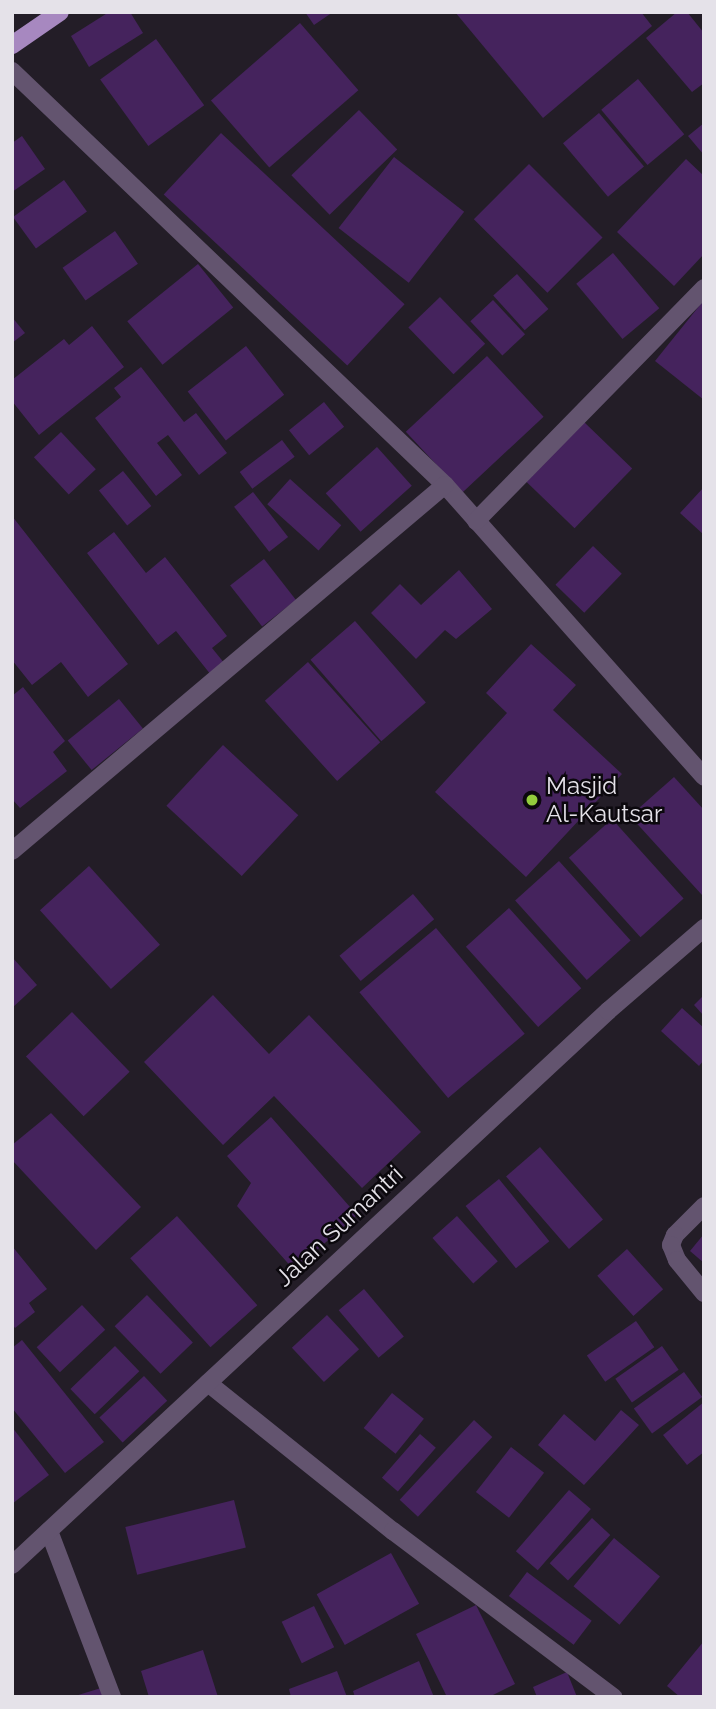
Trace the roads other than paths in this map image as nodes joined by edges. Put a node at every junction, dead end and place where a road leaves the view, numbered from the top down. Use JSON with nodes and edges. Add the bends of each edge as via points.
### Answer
{"nodes":[{"id":1,"x":60,"y":12,"type":"edge"},
{"id":2,"x":12,"y":45,"type":"edge"},
{"id":3,"x":12,"y":71,"type":"edge"},
{"id":4,"x":704,"y":288,"type":"edge"},
{"id":5,"x":445,"y":485,"type":"junction"},
{"id":6,"x":477,"y":521,"type":"junction"},
{"id":7,"x":704,"y":777,"type":"edge"},
{"id":8,"x":12,"y":851,"type":"edge"},
{"id":9,"x":704,"y":928,"type":"edge"},
{"id":10,"x":704,"y":1206,"type":"edge"},
{"id":11,"x":704,"y":1293,"type":"edge"},
{"id":12,"x":208,"y":1383,"type":"junction"},
{"id":13,"x":49,"y":1531,"type":"junction"},
{"id":14,"x":12,"y":1565,"type":"edge"},
{"id":15,"x":112,"y":1697,"type":"edge"},
{"id":16,"x":613,"y":1697,"type":"edge"}],
"edges":[{"from":1,"to":2,"type":"main road"},
{"from":3,"to":5,"type":"street"},
{"from":4,"to":6,"type":"street"},
{"from":5,"to":6,"type":"street"},
{"from":5,"to":8,"type":"street"},
{"from":6,"to":7,"type":"street"},
{"from":9,"to":12,"type":"street","name":"Jalan Sumantri","via":[[608,1011]]},
{"from":10,"to":11,"type":"street","via":[[671,1245],[677,1260]]},
{"from":12,"to":13,"type":"street","name":"Jalan Sumantri"},
{"from":12,"to":16,"type":"street","via":[[393,1531]]},
{"from":13,"to":14,"type":"street","name":"Jalan Sumantri"},
{"from":13,"to":15,"type":"street"}]}
